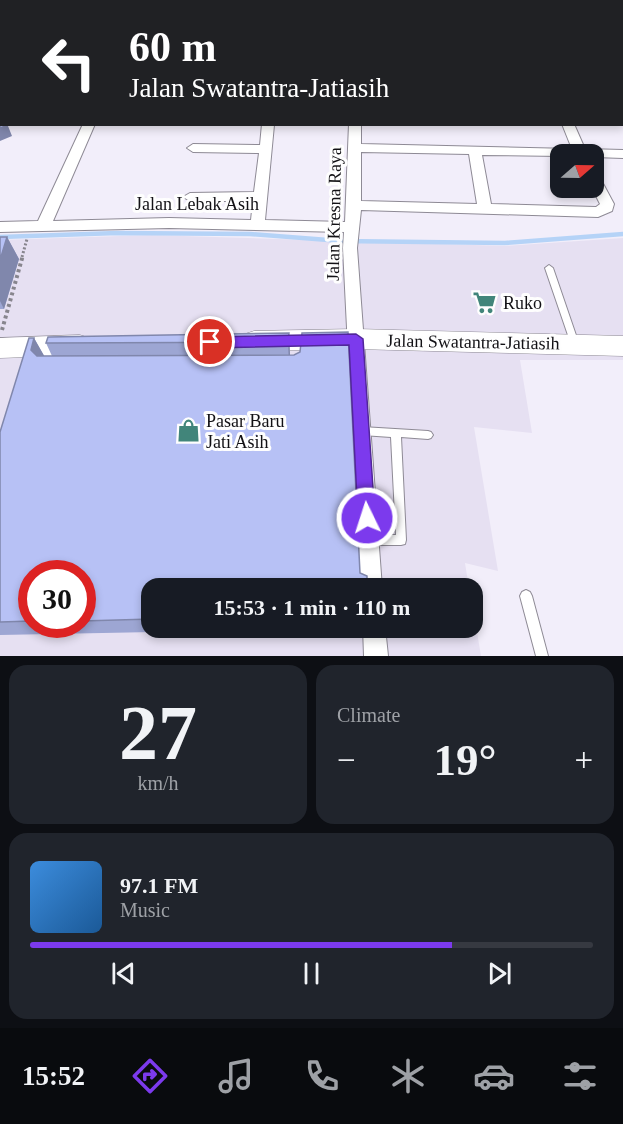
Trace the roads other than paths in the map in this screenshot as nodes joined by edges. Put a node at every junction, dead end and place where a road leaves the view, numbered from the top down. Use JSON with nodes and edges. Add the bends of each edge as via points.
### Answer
{"nodes":[{"id":1,"x":89,"y":126,"type":"edge"},
{"id":2,"x":268,"y":126,"type":"edge"},
{"id":3,"x":355,"y":126,"type":"edge"},
{"id":4,"x":569,"y":126,"type":"edge"},
{"id":5,"x":576,"y":144,"type":"edge"},
{"id":6,"x":193,"y":148,"type":"dead end"},
{"id":7,"x":355,"y":148,"type":"junction"},
{"id":8,"x":266,"y":149,"type":"junction"},
{"id":9,"x":475,"y":151,"type":"junction"},
{"id":10,"x":550,"y":153,"type":"edge"},
{"id":11,"x":604,"y":154,"type":"edge"},
{"id":12,"x":623,"y":154,"type":"edge"},
{"id":13,"x":260,"y":196,"type":"junction"},
{"id":14,"x":190,"y":197,"type":"dead end"},
{"id":15,"x":604,"y":198,"type":"edge"},
{"id":16,"x":354,"y":205,"type":"junction"},
{"id":17,"x":485,"y":209,"type":"junction"},
{"id":18,"x":258,"y":224,"type":"junction"},
{"id":19,"x":0,"y":226,"type":"edge"},
{"id":20,"x":43,"y":226,"type":"junction"},
{"id":21,"x":351,"y":236,"type":"junction"},
{"id":22,"x":549,"y":268,"type":"dead end"},
{"id":23,"x":356,"y":339,"type":"junction"},
{"id":24,"x":228,"y":342,"type":"edge"},
{"id":25,"x":102,"y":344,"type":"edge"},
{"id":26,"x":575,"y":344,"type":"junction"},
{"id":27,"x":623,"y":346,"type":"edge"},
{"id":28,"x":0,"y":348,"type":"edge"},
{"id":29,"x":361,"y":431,"type":"junction"},
{"id":30,"x":396,"y":433,"type":"junction"},
{"id":31,"x":428,"y":435,"type":"dead end"},
{"id":32,"x":368,"y":540,"type":"junction"},
{"id":33,"x":370,"y":578,"type":"edge"},
{"id":34,"x":526,"y":596,"type":"dead end"},
{"id":35,"x":375,"y":638,"type":"edge"},
{"id":36,"x":376,"y":656,"type":"edge"},
{"id":37,"x":542,"y":656,"type":"edge"}],
"edges":[{"from":1,"to":20,"type":"street"},
{"from":2,"to":8,"type":"street"},
{"from":3,"to":7,"type":"street","name":"Jalan Kresna Raya"},
{"from":4,"to":5,"type":"street"},
{"from":6,"to":8,"type":"street"},
{"from":7,"to":9,"type":"street"},
{"from":7,"to":16,"type":"street","name":"Jalan Kresna Raya"},
{"from":8,"to":13,"type":"street"},
{"from":9,"to":10,"type":"street"},
{"from":9,"to":17,"type":"street"},
{"from":11,"to":12,"type":"street"},
{"from":13,"to":14,"type":"street"},
{"from":13,"to":18,"type":"street"},
{"from":15,"to":17,"type":"street","via":[[607,208],[603,211]]},
{"from":16,"to":17,"type":"street"},
{"from":16,"to":21,"type":"street","name":"Jalan Kresna Raya"},
{"from":18,"to":20,"type":"street","name":"Jalan Lebak Asih"},
{"from":18,"to":21,"type":"street","name":"Jalan Lebak Asih"},
{"from":19,"to":20,"type":"street","name":"Jalan Lebak Asih"},
{"from":21,"to":23,"type":"street","name":"Jalan Kresna Raya"},
{"from":22,"to":26,"type":"lane"},
{"from":23,"to":24,"type":"main road","name":"Jalan Swatantra-Jatiasih","via":[[297,345]]},
{"from":23,"to":26,"type":"main road","name":"Jalan Swatantra-Jatiasih"},
{"from":23,"to":29,"type":"street","name":"Jalan Kresna Raya"},
{"from":25,"to":28,"type":"main road","via":[[46,350]]},
{"from":26,"to":27,"type":"main road","name":"Jalan Swatantra-Jatiasih"},
{"from":29,"to":30,"type":"lane"},
{"from":29,"to":32,"type":"street","name":"Jalan Kresna Raya"},
{"from":30,"to":31,"type":"lane"},
{"from":30,"to":32,"type":"lane","via":[[401,540]]},
{"from":32,"to":33,"type":"street","name":"Jalan Kresna Raya"},
{"from":34,"to":37,"type":"lane"},
{"from":35,"to":36,"type":"street"}]}
